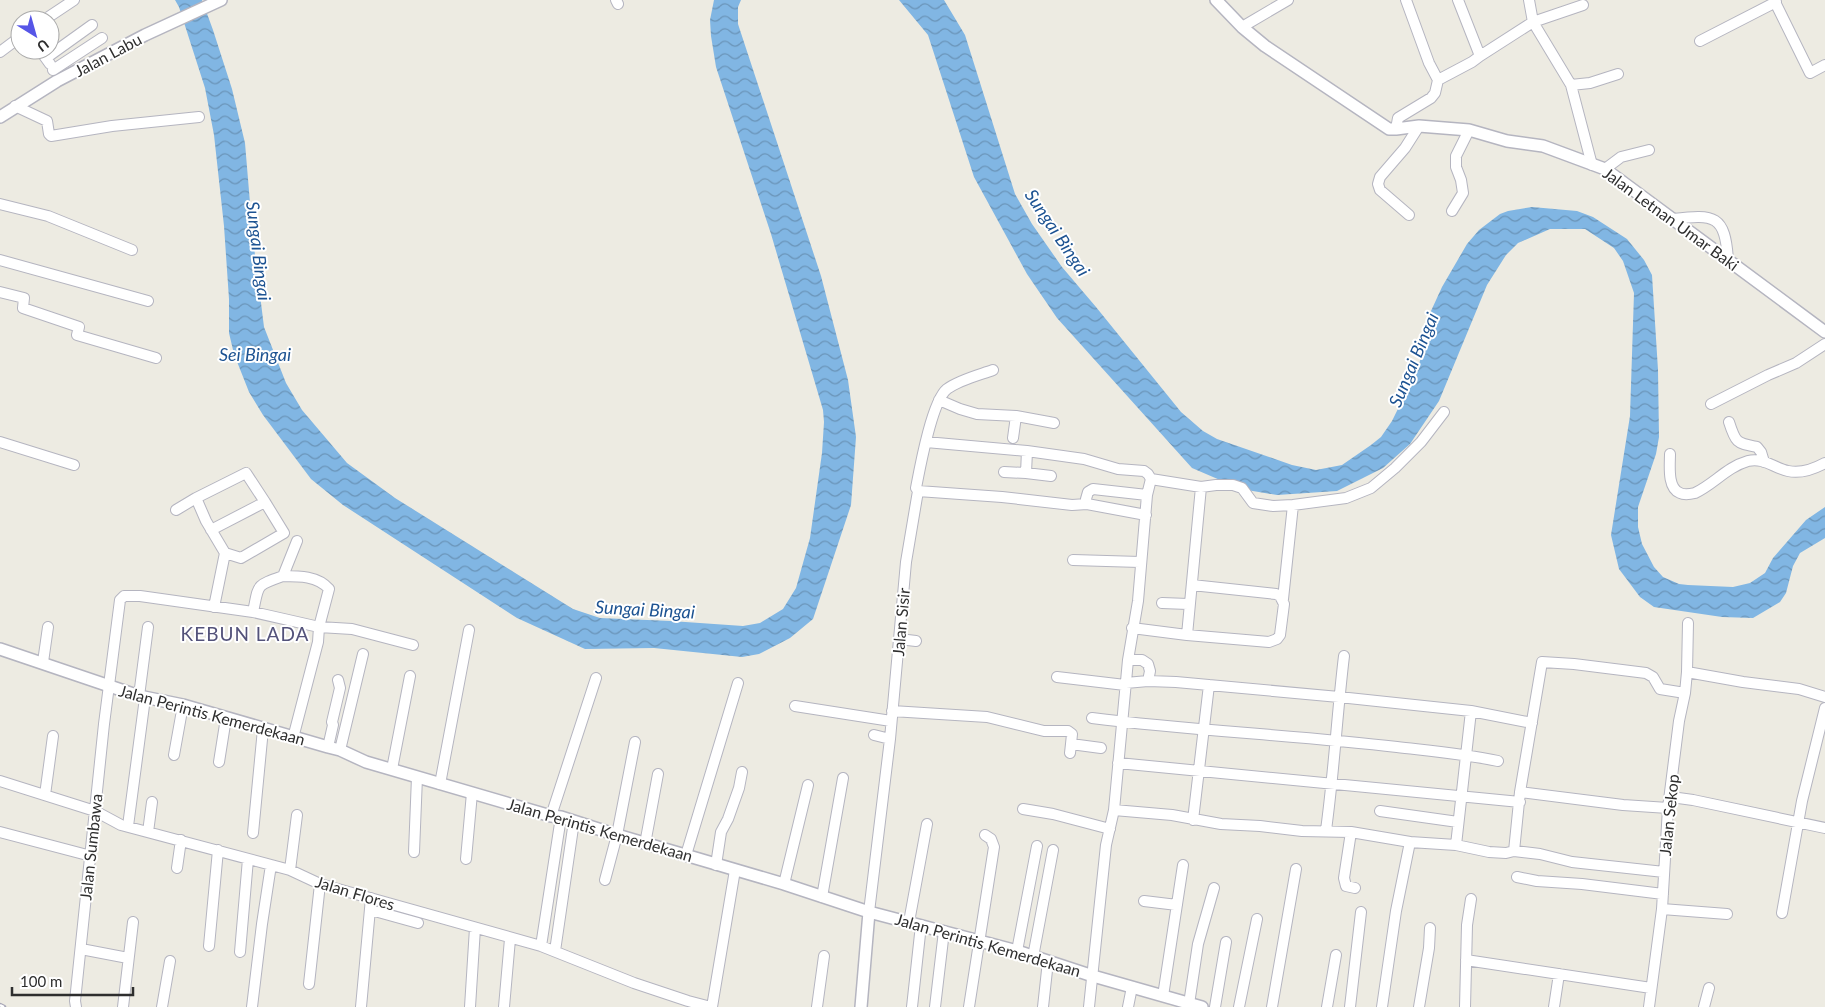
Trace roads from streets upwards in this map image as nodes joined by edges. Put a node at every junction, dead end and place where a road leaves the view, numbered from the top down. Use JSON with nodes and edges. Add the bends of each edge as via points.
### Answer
{"nodes":[{"id":1,"x":74,"y":0,"type":"edge"},
{"id":2,"x":1216,"y":0,"type":"edge"},
{"id":3,"x":1288,"y":0,"type":"edge"},
{"id":4,"x":1406,"y":0,"type":"edge"},
{"id":5,"x":1458,"y":0,"type":"edge"},
{"id":6,"x":1528,"y":0,"type":"edge"},
{"id":7,"x":219,"y":1,"type":"edge"},
{"id":8,"x":1775,"y":1,"type":"edge"},
{"id":9,"x":1583,"y":5,"type":"dead end"},
{"id":10,"x":59,"y":10,"type":"edge"},
{"id":11,"x":1533,"y":22,"type":"junction"},
{"id":12,"x":92,"y":25,"type":"dead end"},
{"id":13,"x":1242,"y":27,"type":"junction"},
{"id":14,"x":102,"y":38,"type":"dead end"},
{"id":15,"x":1700,"y":41,"type":"dead end"},
{"id":16,"x":60,"y":44,"type":"edge"},
{"id":17,"x":1480,"y":56,"type":"junction"},
{"id":18,"x":46,"y":60,"type":"edge"},
{"id":19,"x":1825,"y":65,"type":"edge"},
{"id":20,"x":1618,"y":74,"type":"dead end"},
{"id":21,"x":55,"y":75,"type":"junction"},
{"id":22,"x":1438,"y":80,"type":"junction"},
{"id":23,"x":1571,"y":85,"type":"junction"},
{"id":24,"x":15,"y":106,"type":"junction"},
{"id":25,"x":199,"y":117,"type":"dead end"},
{"id":26,"x":0,"y":118,"type":"edge"},
{"id":27,"x":1419,"y":126,"type":"junction"},
{"id":28,"x":1396,"y":130,"type":"junction"},
{"id":29,"x":1469,"y":130,"type":"junction"},
{"id":30,"x":1649,"y":150,"type":"dead end"},
{"id":31,"x":1592,"y":165,"type":"junction"},
{"id":32,"x":1605,"y":169,"type":"junction"},
{"id":33,"x":0,"y":204,"type":"edge"},
{"id":34,"x":1452,"y":211,"type":"dead end"},
{"id":35,"x":1409,"y":215,"type":"dead end"},
{"id":36,"x":1673,"y":219,"type":"junction"},
{"id":37,"x":132,"y":250,"type":"dead end"},
{"id":38,"x":0,"y":260,"type":"edge"},
{"id":39,"x":1728,"y":260,"type":"junction"},
{"id":40,"x":0,"y":292,"type":"edge"},
{"id":41,"x":148,"y":301,"type":"dead end"},
{"id":42,"x":1825,"y":332,"type":"edge"},
{"id":43,"x":1825,"y":344,"type":"edge"},
{"id":44,"x":156,"y":358,"type":"dead end"},
{"id":45,"x":993,"y":370,"type":"dead end"},
{"id":46,"x":939,"y":400,"type":"junction"},
{"id":47,"x":1711,"y":404,"type":"dead end"},
{"id":48,"x":1444,"y":412,"type":"dead end"},
{"id":49,"x":1016,"y":416,"type":"junction"},
{"id":50,"x":1729,"y":422,"type":"dead end"},
{"id":51,"x":1054,"y":423,"type":"dead end"},
{"id":52,"x":1013,"y":438,"type":"dead end"},
{"id":53,"x":0,"y":442,"type":"edge"},
{"id":54,"x":926,"y":442,"type":"junction"},
{"id":55,"x":1027,"y":450,"type":"junction"},
{"id":56,"x":1670,"y":454,"type":"dead end"},
{"id":57,"x":1764,"y":462,"type":"junction"},
{"id":58,"x":1825,"y":463,"type":"edge"},
{"id":59,"x":74,"y":465,"type":"dead end"},
{"id":60,"x":1004,"y":472,"type":"dead end"},
{"id":61,"x":1026,"y":473,"type":"junction"},
{"id":62,"x":1051,"y":476,"type":"dead end"},
{"id":63,"x":1151,"y":480,"type":"junction"},
{"id":64,"x":1201,"y":487,"type":"junction"},
{"id":65,"x":918,"y":491,"type":"junction"},
{"id":66,"x":1147,"y":495,"type":"junction"},
{"id":67,"x":196,"y":498,"type":"junction"},
{"id":68,"x":265,"y":502,"type":"junction"},
{"id":69,"x":1087,"y":504,"type":"junction"},
{"id":70,"x":1293,"y":505,"type":"junction"},
{"id":71,"x":176,"y":510,"type":"dead end"},
{"id":72,"x":1146,"y":515,"type":"junction"},
{"id":73,"x":211,"y":530,"type":"junction"},
{"id":74,"x":297,"y":541,"type":"dead end"},
{"id":75,"x":225,"y":553,"type":"junction"},
{"id":76,"x":1073,"y":560,"type":"dead end"},
{"id":77,"x":1140,"y":562,"type":"junction"},
{"id":78,"x":283,"y":576,"type":"junction"},
{"id":79,"x":1192,"y":585,"type":"junction"},
{"id":80,"x":1283,"y":599,"type":"junction"},
{"id":81,"x":1162,"y":603,"type":"dead end"},
{"id":82,"x":1188,"y":604,"type":"junction"},
{"id":83,"x":214,"y":607,"type":"junction"},
{"id":84,"x":253,"y":612,"type":"junction"},
{"id":85,"x":1688,"y":623,"type":"dead end"},
{"id":86,"x":48,"y":627,"type":"dead end"},
{"id":87,"x":148,"y":627,"type":"dead end"},
{"id":88,"x":319,"y":627,"type":"junction"},
{"id":89,"x":1132,"y":628,"type":"junction"},
{"id":90,"x":469,"y":630,"type":"dead end"},
{"id":91,"x":1187,"y":635,"type":"junction"},
{"id":92,"x":899,"y":639,"type":"junction"},
{"id":93,"x":916,"y":642,"type":"dead end"},
{"id":94,"x":413,"y":645,"type":"dead end"},
{"id":95,"x":0,"y":649,"type":"edge"},
{"id":96,"x":363,"y":654,"type":"dead end"},
{"id":97,"x":1344,"y":656,"type":"dead end"},
{"id":98,"x":1128,"y":660,"type":"junction"},
{"id":99,"x":43,"y":662,"type":"junction"},
{"id":100,"x":1687,"y":672,"type":"junction"},
{"id":101,"x":410,"y":676,"type":"dead end"},
{"id":102,"x":1057,"y":677,"type":"dead end"},
{"id":103,"x":596,"y":678,"type":"dead end"},
{"id":104,"x":338,"y":680,"type":"dead end"},
{"id":105,"x":1148,"y":681,"type":"junction"},
{"id":106,"x":738,"y":683,"type":"dead end"},
{"id":107,"x":1126,"y":684,"type":"junction"},
{"id":108,"x":1209,"y":685,"type":"junction"},
{"id":109,"x":109,"y":687,"type":"junction"},
{"id":110,"x":1685,"y":693,"type":"junction"},
{"id":111,"x":142,"y":697,"type":"junction"},
{"id":112,"x":1339,"y":697,"type":"junction"},
{"id":113,"x":1825,"y":697,"type":"edge"},
{"id":114,"x":183,"y":704,"type":"junction"},
{"id":115,"x":795,"y":706,"type":"dead end"},
{"id":116,"x":1825,"y":708,"type":"edge"},
{"id":117,"x":1471,"y":711,"type":"junction"},
{"id":118,"x":891,"y":716,"type":"junction"},
{"id":119,"x":226,"y":718,"type":"junction"},
{"id":120,"x":1092,"y":718,"type":"dead end"},
{"id":121,"x":1122,"y":722,"type":"junction"},
{"id":122,"x":1532,"y":723,"type":"junction"},
{"id":123,"x":263,"y":729,"type":"junction"},
{"id":124,"x":1205,"y":730,"type":"junction"},
{"id":125,"x":874,"y":735,"type":"dead end"},
{"id":126,"x":53,"y":736,"type":"dead end"},
{"id":127,"x":293,"y":738,"type":"junction"},
{"id":128,"x":890,"y":739,"type":"junction"},
{"id":129,"x":1336,"y":740,"type":"junction"},
{"id":130,"x":635,"y":742,"type":"dead end"},
{"id":131,"x":328,"y":747,"type":"junction"},
{"id":132,"x":1101,"y":748,"type":"dead end"},
{"id":133,"x":340,"y":750,"type":"junction"},
{"id":134,"x":1466,"y":754,"type":"junction"},
{"id":135,"x":174,"y":755,"type":"dead end"},
{"id":136,"x":1498,"y":761,"type":"dead end"},
{"id":137,"x":219,"y":762,"type":"dead end"},
{"id":138,"x":1118,"y":763,"type":"junction"},
{"id":139,"x":392,"y":770,"type":"junction"},
{"id":140,"x":1200,"y":771,"type":"junction"},
{"id":141,"x":742,"y":772,"type":"dead end"},
{"id":142,"x":658,"y":774,"type":"dead end"},
{"id":143,"x":417,"y":777,"type":"junction"},
{"id":144,"x":843,"y":778,"type":"dead end"},
{"id":145,"x":0,"y":781,"type":"edge"},
{"id":146,"x":440,"y":784,"type":"junction"},
{"id":147,"x":808,"y":784,"type":"dead end"},
{"id":148,"x":1332,"y":785,"type":"junction"},
{"id":149,"x":472,"y":793,"type":"junction"},
{"id":150,"x":45,"y":795,"type":"junction"},
{"id":151,"x":1461,"y":796,"type":"junction"},
{"id":152,"x":1520,"y":797,"type":"junction"},
{"id":153,"x":152,"y":802,"type":"dead end"},
{"id":154,"x":1669,"y":803,"type":"junction"},
{"id":155,"x":1023,"y":809,"type":"dead end"},
{"id":156,"x":1114,"y":810,"type":"junction"},
{"id":157,"x":1380,"y":811,"type":"dead end"},
{"id":158,"x":95,"y":812,"type":"junction"},
{"id":159,"x":297,"y":815,"type":"dead end"},
{"id":160,"x":556,"y":817,"type":"junction"},
{"id":161,"x":1193,"y":820,"type":"junction"},
{"id":162,"x":574,"y":821,"type":"junction"},
{"id":163,"x":1458,"y":822,"type":"junction"},
{"id":164,"x":1798,"y":823,"type":"junction"},
{"id":165,"x":927,"y":824,"type":"dead end"},
{"id":166,"x":128,"y":826,"type":"junction"},
{"id":167,"x":1825,"y":828,"type":"edge"},
{"id":168,"x":1110,"y":829,"type":"junction"},
{"id":169,"x":1326,"y":830,"type":"junction"},
{"id":170,"x":0,"y":832,"type":"edge"},
{"id":171,"x":148,"y":832,"type":"junction"},
{"id":172,"x":253,"y":832,"type":"dead end"},
{"id":173,"x":1351,"y":832,"type":"junction"},
{"id":174,"x":985,"y":835,"type":"dead end"},
{"id":175,"x":617,"y":836,"type":"junction"},
{"id":176,"x":181,"y":840,"type":"junction"},
{"id":177,"x":1410,"y":842,"type":"junction"},
{"id":178,"x":645,"y":844,"type":"junction"},
{"id":179,"x":1456,"y":845,"type":"junction"},
{"id":180,"x":1037,"y":846,"type":"dead end"},
{"id":181,"x":218,"y":850,"type":"junction"},
{"id":182,"x":1053,"y":850,"type":"dead end"},
{"id":183,"x":1514,"y":851,"type":"junction"},
{"id":184,"x":414,"y":852,"type":"dead end"},
{"id":185,"x":686,"y":855,"type":"junction"},
{"id":186,"x":91,"y":856,"type":"junction"},
{"id":187,"x":466,"y":858,"type":"dead end"},
{"id":188,"x":248,"y":859,"type":"junction"},
{"id":189,"x":716,"y":865,"type":"junction"},
{"id":190,"x":1183,"y":865,"type":"dead end"},
{"id":191,"x":271,"y":866,"type":"junction"},
{"id":192,"x":177,"y":868,"type":"dead end"},
{"id":193,"x":1296,"y":869,"type":"dead end"},
{"id":194,"x":290,"y":870,"type":"junction"},
{"id":195,"x":735,"y":870,"type":"junction"},
{"id":196,"x":1664,"y":872,"type":"junction"},
{"id":197,"x":1517,"y":877,"type":"dead end"},
{"id":198,"x":606,"y":880,"type":"dead end"},
{"id":199,"x":320,"y":884,"type":"junction"},
{"id":200,"x":784,"y":884,"type":"junction"},
{"id":201,"x":1214,"y":888,"type":"dead end"},
{"id":202,"x":1355,"y":888,"type":"dead end"},
{"id":203,"x":1663,"y":894,"type":"junction"},
{"id":204,"x":822,"y":897,"type":"junction"},
{"id":205,"x":371,"y":898,"type":"junction"},
{"id":206,"x":1471,"y":899,"type":"dead end"},
{"id":207,"x":1144,"y":901,"type":"dead end"},
{"id":208,"x":1177,"y":905,"type":"junction"},
{"id":209,"x":1662,"y":909,"type":"junction"},
{"id":210,"x":370,"y":910,"type":"junction"},
{"id":211,"x":869,"y":912,"type":"junction"},
{"id":212,"x":1361,"y":912,"type":"dead end"},
{"id":213,"x":1782,"y":913,"type":"dead end"},
{"id":214,"x":1727,"y":914,"type":"dead end"},
{"id":215,"x":1257,"y":918,"type":"dead end"},
{"id":216,"x":133,"y":922,"type":"dead end"},
{"id":217,"x":909,"y":922,"type":"junction"},
{"id":218,"x":418,"y":923,"type":"dead end"},
{"id":219,"x":921,"y":925,"type":"junction"},
{"id":220,"x":475,"y":928,"type":"junction"},
{"id":221,"x":1430,"y":928,"type":"dead end"},
{"id":222,"x":944,"y":931,"type":"junction"},
{"id":223,"x":510,"y":939,"type":"junction"},
{"id":224,"x":978,"y":941,"type":"junction"},
{"id":225,"x":1226,"y":942,"type":"dead end"},
{"id":226,"x":209,"y":946,"type":"dead end"},
{"id":227,"x":541,"y":946,"type":"junction"},
{"id":228,"x":81,"y":949,"type":"junction"},
{"id":229,"x":555,"y":951,"type":"junction"},
{"id":230,"x":240,"y":952,"type":"dead end"},
{"id":231,"x":1017,"y":952,"type":"junction"},
{"id":232,"x":1336,"y":955,"type":"dead end"},
{"id":233,"x":824,"y":956,"type":"dead end"},
{"id":234,"x":1033,"y":957,"type":"junction"},
{"id":235,"x":128,"y":958,"type":"junction"},
{"id":236,"x":1466,"y":960,"type":"junction"},
{"id":237,"x":170,"y":961,"type":"dead end"},
{"id":238,"x":1048,"y":961,"type":"junction"},
{"id":239,"x":1558,"y":974,"type":"junction"},
{"id":240,"x":1093,"y":976,"type":"junction"},
{"id":241,"x":309,"y":984,"type":"dead end"},
{"id":242,"x":1132,"y":987,"type":"junction"},
{"id":243,"x":1651,"y":988,"type":"junction"},
{"id":244,"x":1709,"y":988,"type":"dead end"},
{"id":245,"x":1163,"y":996,"type":"junction"},
{"id":246,"x":1187,"y":1004,"type":"edge"},
{"id":247,"x":76,"y":1007,"type":"edge"},
{"id":248,"x":122,"y":1007,"type":"edge"},
{"id":249,"x":162,"y":1007,"type":"edge"},
{"id":250,"x":252,"y":1007,"type":"edge"},
{"id":251,"x":361,"y":1007,"type":"edge"},
{"id":252,"x":470,"y":1007,"type":"edge"},
{"id":253,"x":504,"y":1007,"type":"edge"},
{"id":254,"x":711,"y":1007,"type":"edge"},
{"id":255,"x":817,"y":1007,"type":"edge"},
{"id":256,"x":861,"y":1007,"type":"edge"},
{"id":257,"x":912,"y":1007,"type":"edge"},
{"id":258,"x":935,"y":1007,"type":"edge"},
{"id":259,"x":969,"y":1007,"type":"edge"},
{"id":260,"x":1043,"y":1007,"type":"edge"},
{"id":261,"x":1089,"y":1007,"type":"edge"},
{"id":262,"x":1128,"y":1007,"type":"edge"},
{"id":263,"x":1202,"y":1007,"type":"edge"},
{"id":264,"x":1215,"y":1007,"type":"edge"},
{"id":265,"x":1239,"y":1007,"type":"edge"},
{"id":266,"x":1272,"y":1007,"type":"edge"},
{"id":267,"x":1327,"y":1007,"type":"edge"},
{"id":268,"x":1350,"y":1007,"type":"edge"},
{"id":269,"x":1382,"y":1007,"type":"edge"},
{"id":270,"x":1419,"y":1007,"type":"edge"},
{"id":271,"x":1465,"y":1007,"type":"edge"},
{"id":272,"x":1554,"y":1007,"type":"edge"},
{"id":273,"x":1649,"y":1007,"type":"edge"},
{"id":274,"x":1704,"y":1007,"type":"edge"}],
"edges":[{"from":1,"to":10,"type":"street"},
{"from":2,"to":13,"type":"street"},
{"from":3,"to":13,"type":"street"},
{"from":4,"to":22,"type":"street"},
{"from":5,"to":17,"type":"street"},
{"from":6,"to":11,"type":"street"},
{"from":7,"to":21,"type":"street","name":"Jalan Labu"},
{"from":8,"to":15,"type":"street"},
{"from":8,"to":19,"type":"street","via":[[1810,73]]},
{"from":9,"to":11,"type":"street"},
{"from":11,"to":17,"type":"street"},
{"from":11,"to":23,"type":"street"},
{"from":12,"to":16,"type":"street"},
{"from":13,"to":28,"type":"street","via":[[1312,78],[1389,129]]},
{"from":14,"to":21,"type":"street"},
{"from":17,"to":22,"type":"street"},
{"from":18,"to":21,"type":"street"},
{"from":20,"to":23,"type":"street"},
{"from":21,"to":24,"type":"street","name":"Jalan Labu"},
{"from":22,"to":28,"type":"street","via":[[1431,98],[1398,118]]},
{"from":23,"to":31,"type":"street"},
{"from":24,"to":25,"type":"street","via":[[47,121],[52,136]]},
{"from":24,"to":26,"type":"street","name":"Jalan Labu"},
{"from":27,"to":28,"type":"street","name":"Jalan Letnan Umar Baki"},
{"from":27,"to":29,"type":"street","name":"Jalan Letnan Umar Baki"},
{"from":27,"to":35,"type":"street","via":[[1378,184],[1380,190]]},
{"from":29,"to":31,"type":"street","name":"Jalan Letnan Umar Baki","via":[[1507,141],[1543,146]]},
{"from":29,"to":34,"type":"street","via":[[1456,156],[1462,193]]},
{"from":30,"to":32,"type":"street","via":[[1621,157]]},
{"from":31,"to":32,"type":"street","name":"Jalan Letnan Umar Baki"},
{"from":32,"to":36,"type":"street","name":"Jalan Letnan Umar Baki"},
{"from":33,"to":37,"type":"street","via":[[48,216]]},
{"from":36,"to":39,"type":"street","name":"Jalan Letnan Umar Baki"},
{"from":36,"to":39,"type":"street","via":[[1706,217],[1720,223],[1725,231]]},
{"from":38,"to":41,"type":"street"},
{"from":39,"to":42,"type":"street","name":"Jalan Letnan Umar Baki"},
{"from":40,"to":44,"type":"street","via":[[24,298],[23,308],[79,327],[76,335]]},
{"from":43,"to":47,"type":"street","via":[[1796,363]]},
{"from":45,"to":46,"type":"street","name":"Jalan Sisir","via":[[952,386]]},
{"from":46,"to":49,"type":"street","via":[[977,414]]},
{"from":46,"to":54,"type":"street","name":"Jalan Sisir"},
{"from":48,"to":70,"type":"street","via":[[1421,442],[1371,488],[1346,498]]},
{"from":49,"to":51,"type":"street"},
{"from":49,"to":52,"type":"street"},
{"from":50,"to":57,"type":"street","via":[[1738,441],[1757,447]]},
{"from":53,"to":59,"type":"street"},
{"from":54,"to":55,"type":"street"},
{"from":54,"to":65,"type":"street","name":"Jalan Sisir"},
{"from":55,"to":61,"type":"street"},
{"from":55,"to":63,"type":"street","via":[[1084,459],[1118,469],[1144,471]]},
{"from":56,"to":57,"type":"street","via":[[1671,481],[1676,490],[1685,494],[1696,492],[1734,467],[1757,460]]},
{"from":57,"to":58,"type":"street","via":[[1782,470],[1798,472]]},
{"from":60,"to":61,"type":"street"},
{"from":61,"to":62,"type":"street"},
{"from":63,"to":64,"type":"street"},
{"from":63,"to":66,"type":"street"},
{"from":64,"to":70,"type":"street","via":[[1233,485],[1242,488],[1253,504]]},
{"from":64,"to":79,"type":"street"},
{"from":65,"to":69,"type":"street"},
{"from":65,"to":92,"type":"street","name":"Jalan Sisir","via":[[906,562]]},
{"from":66,"to":69,"type":"street","via":[[1093,489],[1086,495]]},
{"from":66,"to":72,"type":"street"},
{"from":67,"to":68,"type":"street","via":[[246,474]]},
{"from":67,"to":71,"type":"street"},
{"from":67,"to":73,"type":"street"},
{"from":68,"to":73,"type":"street"},
{"from":68,"to":75,"type":"street","via":[[284,533],[241,558]]},
{"from":69,"to":72,"type":"street"},
{"from":70,"to":80,"type":"street"},
{"from":72,"to":77,"type":"street"},
{"from":73,"to":75,"type":"street"},
{"from":74,"to":78,"type":"street"},
{"from":75,"to":83,"type":"street"},
{"from":76,"to":77,"type":"street"},
{"from":77,"to":89,"type":"street","via":[[1138,601]]},
{"from":78,"to":84,"type":"street","via":[[259,587]]},
{"from":78,"to":88,"type":"street","via":[[306,576],[330,589]]},
{"from":79,"to":80,"type":"street","via":[[1276,594]]},
{"from":79,"to":82,"type":"street"},
{"from":80,"to":91,"type":"street","via":[[1280,635],[1274,641]]},
{"from":81,"to":82,"type":"street"},
{"from":82,"to":91,"type":"street"},
{"from":83,"to":84,"type":"street"},
{"from":83,"to":109,"type":"street","name":"Jalan Sumbawa","via":[[124,596],[120,600]]},
{"from":84,"to":88,"type":"street"},
{"from":85,"to":100,"type":"street","name":"Jalan Sekop"},
{"from":86,"to":99,"type":"street"},
{"from":87,"to":111,"type":"street"},
{"from":88,"to":94,"type":"street","via":[[352,629]]},
{"from":88,"to":127,"type":"street"},
{"from":89,"to":91,"type":"street"},
{"from":89,"to":98,"type":"street"},
{"from":90,"to":146,"type":"street"},
{"from":92,"to":93,"type":"street"},
{"from":92,"to":118,"type":"street","name":"Jalan Sisir"},
{"from":95,"to":99,"type":"street","name":"Jalan Perintis Kemerdekaan"},
{"from":96,"to":133,"type":"street"},
{"from":97,"to":112,"type":"street"},
{"from":98,"to":105,"type":"street","via":[[1142,660],[1148,664]]},
{"from":98,"to":107,"type":"street"},
{"from":99,"to":109,"type":"street","name":"Jalan Perintis Kemerdekaan"},
{"from":100,"to":110,"type":"street","name":"Jalan Sekop"},
{"from":100,"to":113,"type":"street","via":[[1799,689]]},
{"from":101,"to":139,"type":"street"},
{"from":102,"to":107,"type":"street"},
{"from":103,"to":160,"type":"street"},
{"from":104,"to":131,"type":"street","via":[[340,688]]},
{"from":105,"to":107,"type":"street"},
{"from":105,"to":108,"type":"street"},
{"from":106,"to":185,"type":"street"},
{"from":107,"to":121,"type":"street"},
{"from":108,"to":112,"type":"street"},
{"from":108,"to":124,"type":"street"},
{"from":109,"to":111,"type":"street","name":"Jalan Perintis Kemerdekaan"},
{"from":109,"to":158,"type":"street","name":"Jalan Sumbawa"},
{"from":110,"to":122,"type":"street","via":[[1660,689],[1653,677],[1646,673],[1542,662]]},
{"from":110,"to":154,"type":"street","name":"Jalan Sekop","via":[[1678,721]]},
{"from":111,"to":114,"type":"street","name":"Jalan Perintis Kemerdekaan"},
{"from":111,"to":166,"type":"street"},
{"from":112,"to":117,"type":"street"},
{"from":112,"to":129,"type":"street"},
{"from":114,"to":119,"type":"street","name":"Jalan Perintis Kemerdekaan"},
{"from":114,"to":135,"type":"street"},
{"from":115,"to":118,"type":"street"},
{"from":116,"to":164,"type":"street"},
{"from":117,"to":122,"type":"street"},
{"from":117,"to":134,"type":"street"},
{"from":118,"to":128,"type":"street","name":"Jalan Sisir"},
{"from":118,"to":132,"type":"street","via":[[987,717],[1044,731],[1068,731],[1072,734],[1070,749]]},
{"from":119,"to":123,"type":"street","name":"Jalan Perintis Kemerdekaan"},
{"from":119,"to":137,"type":"street"},
{"from":120,"to":121,"type":"street"},
{"from":121,"to":124,"type":"street"},
{"from":121,"to":138,"type":"street"},
{"from":122,"to":152,"type":"street"},
{"from":123,"to":127,"type":"street","name":"Jalan Perintis Kemerdekaan"},
{"from":123,"to":172,"type":"street"},
{"from":124,"to":129,"type":"street"},
{"from":124,"to":140,"type":"street"},
{"from":125,"to":128,"type":"street"},
{"from":126,"to":150,"type":"street"},
{"from":127,"to":131,"type":"street","name":"Jalan Perintis Kemerdekaan"},
{"from":128,"to":211,"type":"street","name":"Jalan Sisir"},
{"from":129,"to":134,"type":"street"},
{"from":129,"to":148,"type":"street"},
{"from":130,"to":175,"type":"street"},
{"from":131,"to":133,"type":"street","name":"Jalan Perintis Kemerdekaan"},
{"from":133,"to":139,"type":"street","name":"Jalan Perintis Kemerdekaan"},
{"from":134,"to":136,"type":"street"},
{"from":134,"to":151,"type":"street"},
{"from":138,"to":140,"type":"street"},
{"from":138,"to":156,"type":"street"},
{"from":139,"to":143,"type":"street","name":"Jalan Perintis Kemerdekaan"},
{"from":140,"to":148,"type":"street"},
{"from":140,"to":161,"type":"street"},
{"from":141,"to":189,"type":"street","via":[[721,832]]},
{"from":142,"to":178,"type":"street"},
{"from":143,"to":146,"type":"street","name":"Jalan Perintis Kemerdekaan"},
{"from":143,"to":184,"type":"street"},
{"from":144,"to":204,"type":"street"},
{"from":145,"to":150,"type":"street","name":"Jalan Flores"},
{"from":146,"to":149,"type":"street","name":"Jalan Perintis Kemerdekaan"},
{"from":147,"to":200,"type":"street"},
{"from":148,"to":151,"type":"street"},
{"from":148,"to":169,"type":"street"},
{"from":149,"to":160,"type":"street","name":"Jalan Perintis Kemerdekaan"},
{"from":149,"to":187,"type":"street"},
{"from":150,"to":158,"type":"street","name":"Jalan Flores"},
{"from":151,"to":152,"type":"street"},
{"from":151,"to":163,"type":"street"},
{"from":152,"to":154,"type":"street","via":[[1623,805]]},
{"from":152,"to":183,"type":"street"},
{"from":153,"to":171,"type":"street"},
{"from":154,"to":164,"type":"street","via":[[1693,800]]},
{"from":154,"to":196,"type":"street","name":"Jalan Sekop"},
{"from":155,"to":168,"type":"street"},
{"from":156,"to":161,"type":"street"},
{"from":156,"to":168,"type":"street"},
{"from":157,"to":163,"type":"street"},
{"from":158,"to":166,"type":"street","name":"Jalan Flores"},
{"from":158,"to":186,"type":"street","name":"Jalan Sumbawa"},
{"from":159,"to":194,"type":"street"},
{"from":160,"to":162,"type":"street","name":"Jalan Perintis Kemerdekaan"},
{"from":160,"to":227,"type":"street"},
{"from":161,"to":169,"type":"street","via":[[1302,831]]},
{"from":162,"to":175,"type":"street","name":"Jalan Perintis Kemerdekaan"},
{"from":162,"to":229,"type":"street"},
{"from":163,"to":179,"type":"street"},
{"from":164,"to":167,"type":"street"},
{"from":164,"to":213,"type":"street"},
{"from":165,"to":217,"type":"street"},
{"from":166,"to":171,"type":"street","name":"Jalan Flores"},
{"from":168,"to":240,"type":"street"},
{"from":169,"to":173,"type":"street"},
{"from":170,"to":186,"type":"street"},
{"from":171,"to":176,"type":"street","name":"Jalan Flores"},
{"from":173,"to":177,"type":"street"},
{"from":173,"to":202,"type":"street","via":[[1344,882],[1346,886]]},
{"from":174,"to":224,"type":"street","via":[[994,847]]},
{"from":175,"to":178,"type":"street","name":"Jalan Perintis Kemerdekaan"},
{"from":175,"to":198,"type":"street"},
{"from":176,"to":181,"type":"street","name":"Jalan Flores"},
{"from":176,"to":192,"type":"street"},
{"from":177,"to":179,"type":"street"},
{"from":177,"to":269,"type":"street"},
{"from":178,"to":185,"type":"street","name":"Jalan Perintis Kemerdekaan"},
{"from":179,"to":183,"type":"street","via":[[1489,852]]},
{"from":180,"to":231,"type":"street"},
{"from":181,"to":188,"type":"street","name":"Jalan Flores"},
{"from":181,"to":226,"type":"street"},
{"from":182,"to":234,"type":"street"},
{"from":183,"to":196,"type":"street","via":[[1572,862]]},
{"from":185,"to":189,"type":"street","name":"Jalan Perintis Kemerdekaan"},
{"from":186,"to":228,"type":"street","name":"Jalan Sumbawa"},
{"from":188,"to":191,"type":"street","name":"Jalan Flores"},
{"from":188,"to":230,"type":"street"},
{"from":189,"to":195,"type":"street","name":"Jalan Perintis Kemerdekaan"},
{"from":190,"to":208,"type":"street"},
{"from":191,"to":194,"type":"street","name":"Jalan Flores"},
{"from":191,"to":250,"type":"street"},
{"from":193,"to":266,"type":"street"},
{"from":194,"to":199,"type":"street","name":"Jalan Flores"},
{"from":195,"to":200,"type":"street","name":"Jalan Perintis Kemerdekaan"},
{"from":195,"to":254,"type":"street"},
{"from":196,"to":203,"type":"street","name":"Jalan Sekop"},
{"from":197,"to":203,"type":"street"},
{"from":199,"to":205,"type":"street","name":"Jalan Flores"},
{"from":199,"to":241,"type":"street"},
{"from":200,"to":204,"type":"street","name":"Jalan Perintis Kemerdekaan"},
{"from":201,"to":246,"type":"street","via":[[1198,944]]},
{"from":203,"to":209,"type":"street","name":"Jalan Sekop"},
{"from":204,"to":211,"type":"street","name":"Jalan Perintis Kemerdekaan"},
{"from":205,"to":210,"type":"street"},
{"from":205,"to":220,"type":"street","name":"Jalan Flores"},
{"from":206,"to":236,"type":"street"},
{"from":207,"to":208,"type":"street"},
{"from":208,"to":245,"type":"street"},
{"from":209,"to":214,"type":"street"},
{"from":209,"to":243,"type":"street","name":"Jalan Sekop"},
{"from":210,"to":218,"type":"street"},
{"from":210,"to":251,"type":"street"},
{"from":211,"to":217,"type":"street","name":"Jalan Perintis Kemerdekaan"},
{"from":211,"to":256,"type":"street"},
{"from":212,"to":268,"type":"street"},
{"from":215,"to":265,"type":"street"},
{"from":216,"to":235,"type":"street"},
{"from":217,"to":219,"type":"street","name":"Jalan Perintis Kemerdekaan"},
{"from":219,"to":222,"type":"street","name":"Jalan Perintis Kemerdekaan"},
{"from":219,"to":257,"type":"street"},
{"from":220,"to":223,"type":"street","name":"Jalan Flores"},
{"from":220,"to":252,"type":"street"},
{"from":221,"to":270,"type":"street"},
{"from":222,"to":224,"type":"street","name":"Jalan Perintis Kemerdekaan"},
{"from":222,"to":258,"type":"street"},
{"from":223,"to":227,"type":"street","name":"Jalan Flores"},
{"from":223,"to":253,"type":"street"},
{"from":224,"to":231,"type":"street","name":"Jalan Perintis Kemerdekaan"},
{"from":224,"to":259,"type":"street"},
{"from":225,"to":264,"type":"street"},
{"from":227,"to":229,"type":"street","name":"Jalan Flores"},
{"from":228,"to":235,"type":"street"},
{"from":228,"to":247,"type":"street","name":"Jalan Sumbawa"},
{"from":229,"to":254,"type":"street","name":"Jalan Flores","via":[[634,983]]},
{"from":231,"to":234,"type":"street","name":"Jalan Perintis Kemerdekaan"},
{"from":232,"to":267,"type":"street"},
{"from":233,"to":255,"type":"street"},
{"from":234,"to":238,"type":"street","name":"Jalan Perintis Kemerdekaan"},
{"from":235,"to":248,"type":"street"},
{"from":236,"to":239,"type":"street"},
{"from":236,"to":271,"type":"street"},
{"from":237,"to":249,"type":"street"},
{"from":238,"to":240,"type":"street","name":"Jalan Perintis Kemerdekaan"},
{"from":238,"to":260,"type":"street"},
{"from":239,"to":243,"type":"street"},
{"from":239,"to":272,"type":"street"},
{"from":240,"to":242,"type":"street","name":"Jalan Perintis Kemerdekaan"},
{"from":240,"to":261,"type":"street"},
{"from":242,"to":245,"type":"street","name":"Jalan Perintis Kemerdekaan"},
{"from":242,"to":262,"type":"street"},
{"from":243,"to":273,"type":"street","name":"Jalan Sekop"},
{"from":244,"to":274,"type":"street"},
{"from":245,"to":246,"type":"street","name":"Jalan Perintis Kemerdekaan"},
{"from":246,"to":263,"type":"street","name":"Jalan Perintis Kemerdekaan"}]}
